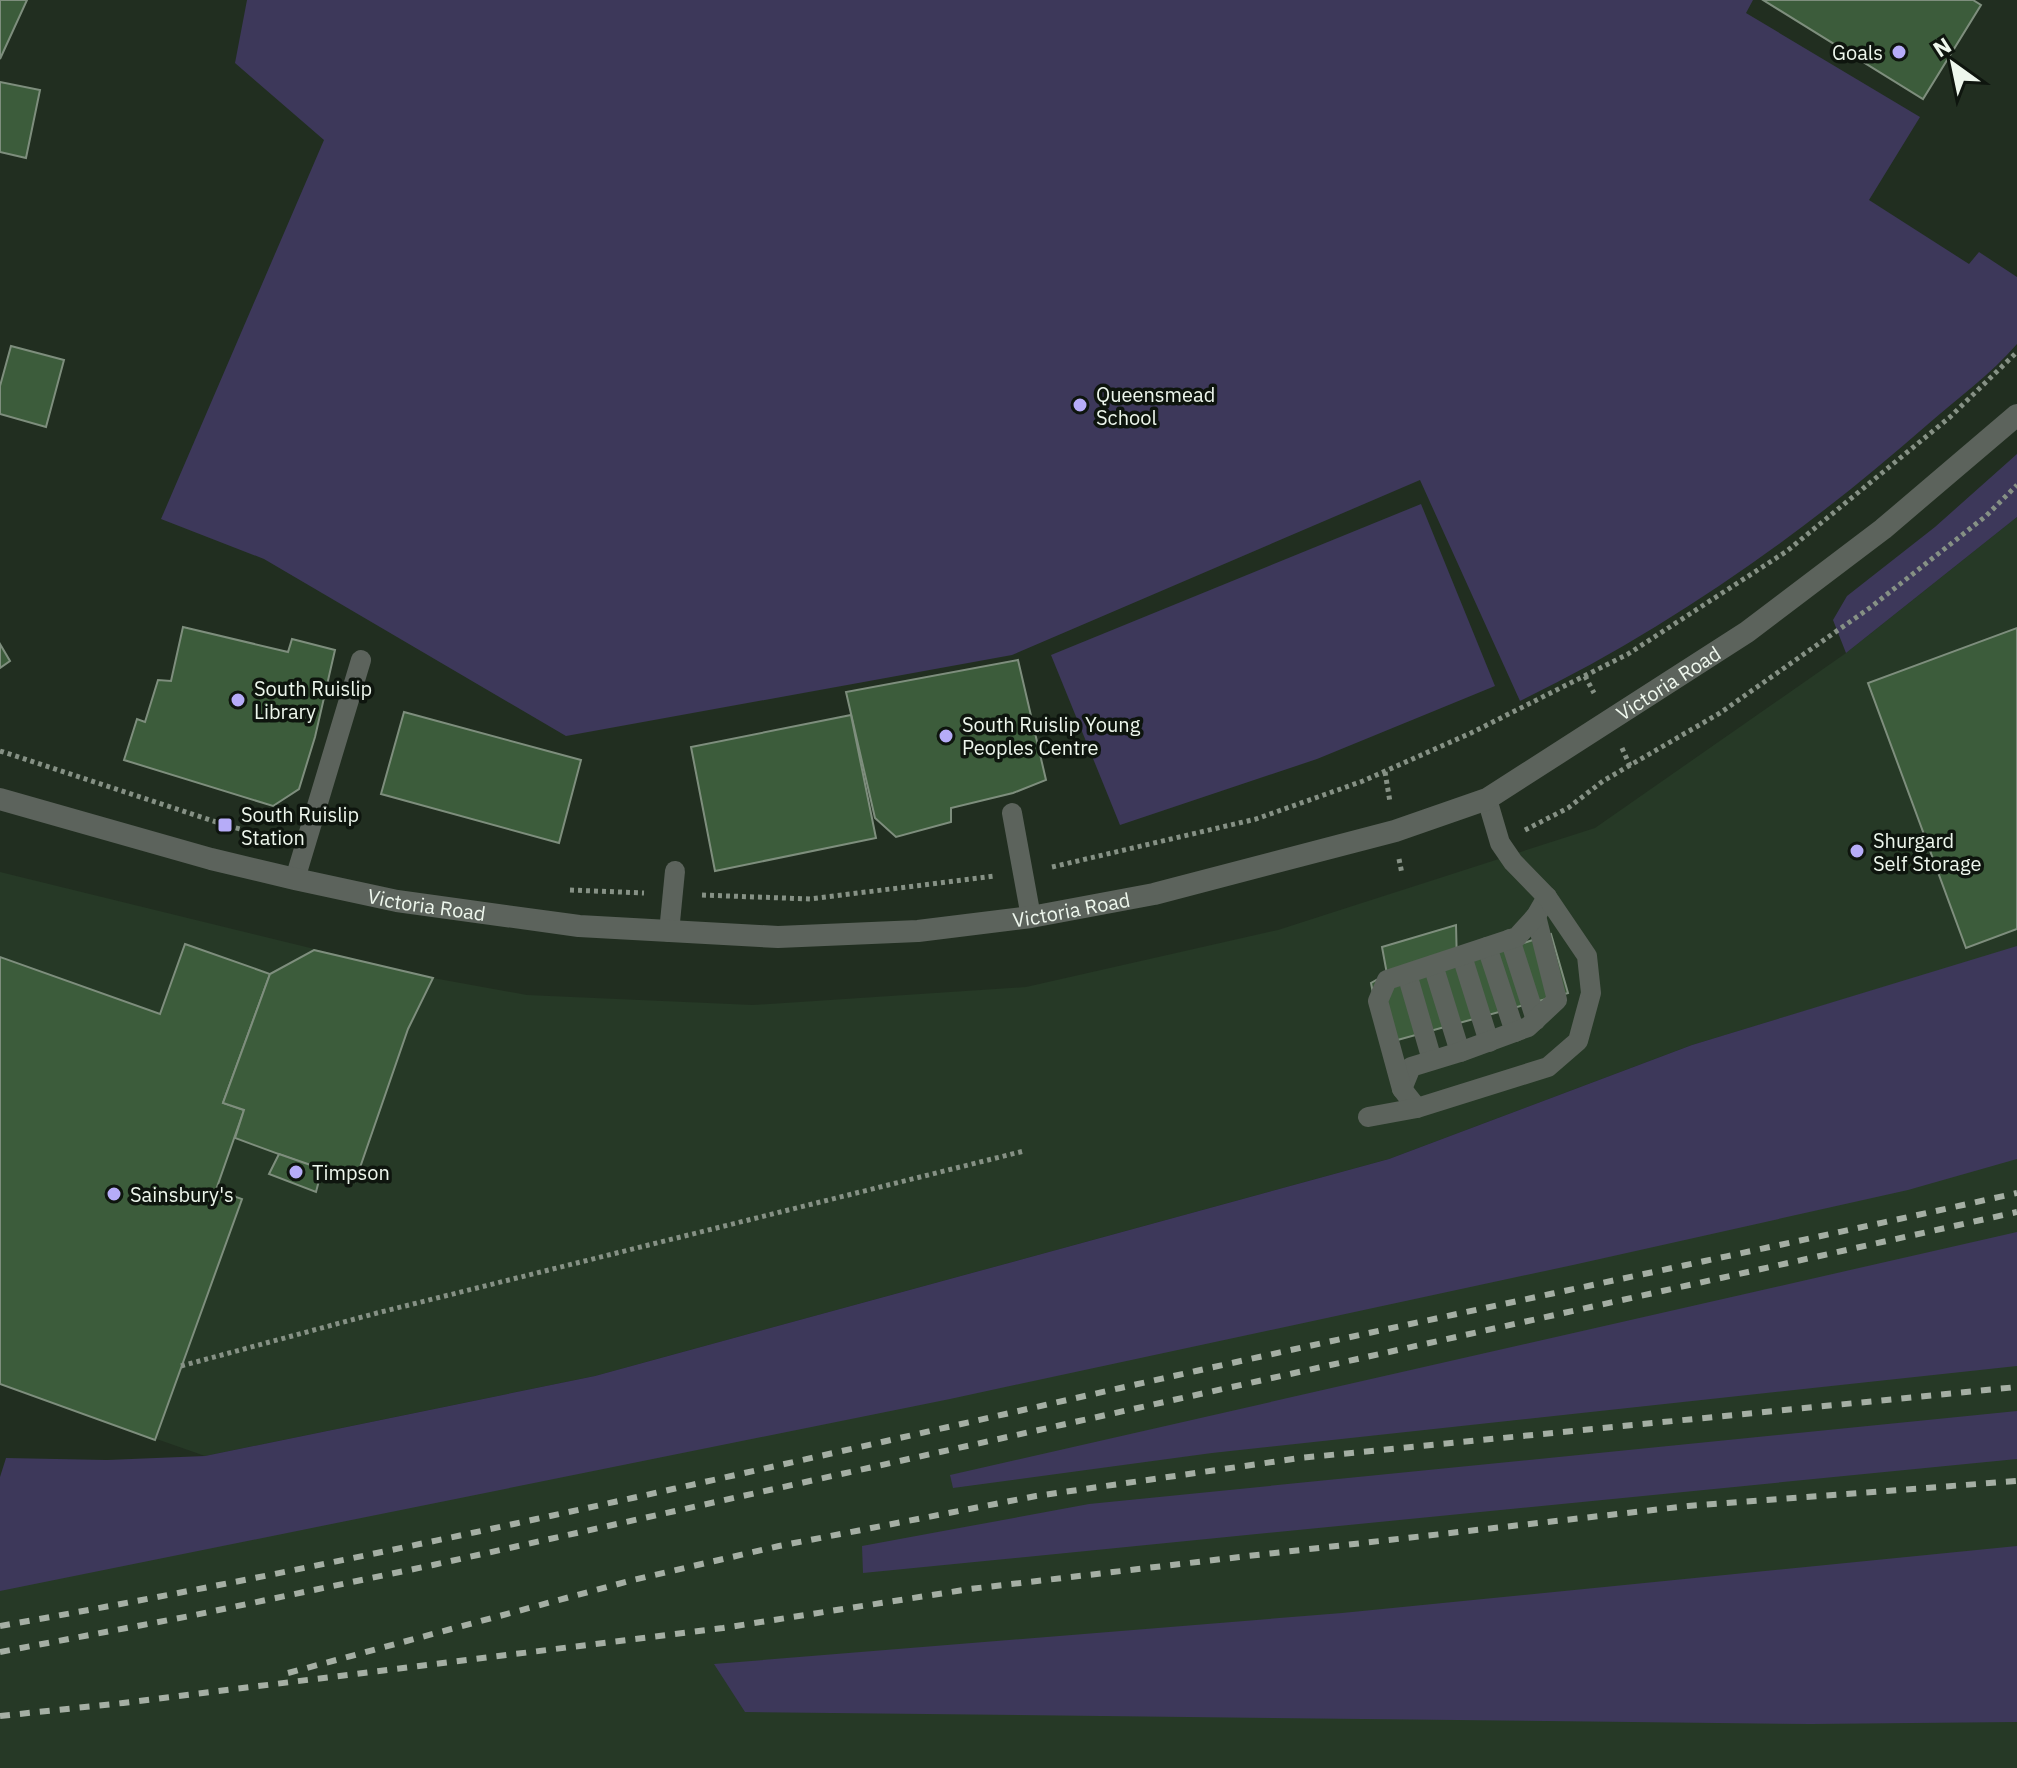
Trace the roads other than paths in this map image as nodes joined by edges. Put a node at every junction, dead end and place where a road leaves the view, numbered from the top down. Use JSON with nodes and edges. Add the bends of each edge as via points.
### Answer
{"nodes":[{"id":1,"x":2017,"y":415,"type":"edge"},
{"id":2,"x":361,"y":660,"type":"dead end"},
{"id":3,"x":0,"y":799,"type":"edge"},
{"id":4,"x":1487,"y":799,"type":"junction"},
{"id":5,"x":1012,"y":813,"type":"dead end"},
{"id":6,"x":675,"y":871,"type":"dead end"},
{"id":7,"x":295,"y":879,"type":"junction"},
{"id":8,"x":1547,"y":897,"type":"junction"},
{"id":9,"x":1536,"y":916,"type":"junction"},
{"id":10,"x":1031,"y":917,"type":"junction"},
{"id":11,"x":669,"y":932,"type":"junction"},
{"id":12,"x":1510,"y":939,"type":"junction"},
{"id":13,"x":1487,"y":947,"type":"junction"},
{"id":14,"x":1462,"y":956,"type":"junction"},
{"id":15,"x":1433,"y":965,"type":"junction"},
{"id":16,"x":1407,"y":974,"type":"junction"},
{"id":17,"x":1536,"y":1020,"type":"junction"},
{"id":18,"x":1515,"y":1032,"type":"junction"},
{"id":19,"x":1489,"y":1042,"type":"junction"},
{"id":20,"x":1460,"y":1052,"type":"junction"},
{"id":21,"x":1432,"y":1060,"type":"junction"},
{"id":22,"x":1402,"y":1089,"type":"junction"},
{"id":23,"x":1417,"y":1108,"type":"junction"},
{"id":24,"x":1368,"y":1117,"type":"dead end"}],
"edges":[{"from":1,"to":4,"type":"street","name":"Victoria Road","via":[[1883,529],[1747,632]]},
{"from":2,"to":7,"type":"lane"},
{"from":3,"to":7,"type":"street","name":"Victoria Road"},
{"from":4,"to":8,"type":"lane","via":[[1500,843]]},
{"from":4,"to":10,"type":"street","name":"Victoria Road","via":[[1399,830],[1154,894]]},
{"from":5,"to":10,"type":"lane"},
{"from":6,"to":11,"type":"lane"},
{"from":7,"to":11,"type":"street","name":"Victoria Road","via":[[397,901],[579,926]]},
{"from":8,"to":9,"type":"lane"},
{"from":8,"to":23,"type":"lane","via":[[1587,956],[1591,993],[1578,1041],[1548,1067]]},
{"from":9,"to":12,"type":"lane"},
{"from":9,"to":17,"type":"lane","via":[[1557,1000]]},
{"from":10,"to":11,"type":"street","name":"Victoria Road","via":[[855,934]]},
{"from":12,"to":13,"type":"lane"},
{"from":12,"to":17,"type":"lane"},
{"from":13,"to":14,"type":"lane"},
{"from":13,"to":18,"type":"lane"},
{"from":14,"to":15,"type":"lane"},
{"from":14,"to":19,"type":"lane"},
{"from":15,"to":16,"type":"lane"},
{"from":15,"to":20,"type":"lane"},
{"from":16,"to":21,"type":"lane"},
{"from":16,"to":22,"type":"lane","via":[[1387,980],[1378,1001]]},
{"from":17,"to":18,"type":"lane"},
{"from":18,"to":19,"type":"lane"},
{"from":19,"to":20,"type":"lane"},
{"from":20,"to":21,"type":"lane"},
{"from":21,"to":22,"type":"lane","via":[[1411,1067]]},
{"from":22,"to":23,"type":"lane"},
{"from":23,"to":24,"type":"lane"}]}
